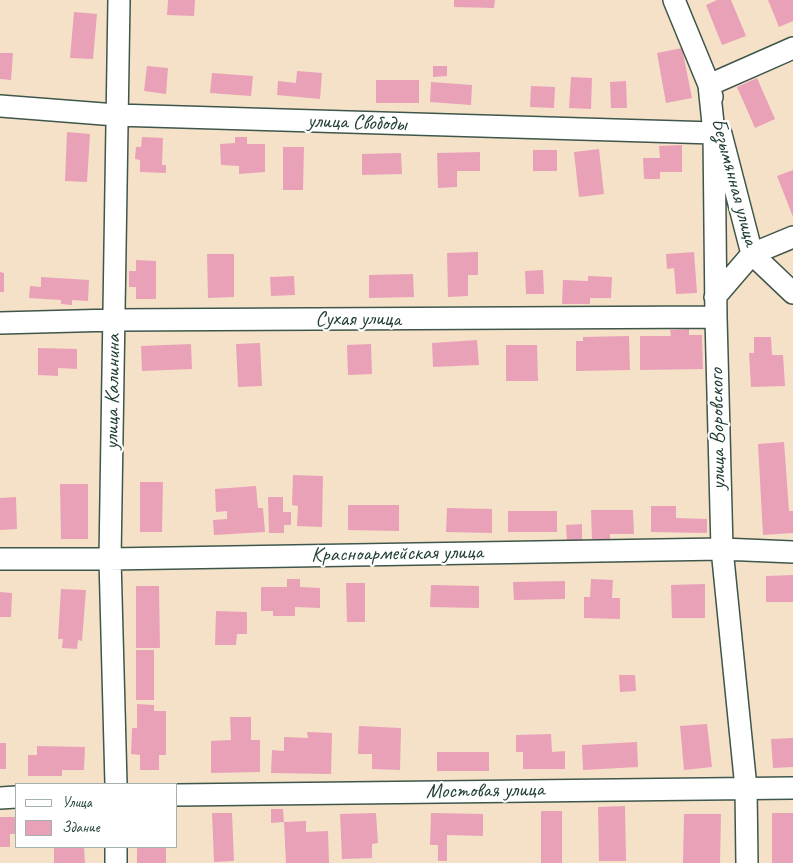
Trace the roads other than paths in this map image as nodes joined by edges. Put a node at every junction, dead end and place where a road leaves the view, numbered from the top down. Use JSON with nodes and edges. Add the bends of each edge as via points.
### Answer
{"nodes":[{"id":1,"x":119,"y":0,"type":"edge"},
{"id":2,"x":674,"y":0,"type":"edge"},
{"id":3,"x":793,"y":48,"type":"edge"},
{"id":4,"x":709,"y":85,"type":"junction"},
{"id":5,"x":0,"y":106,"type":"edge"},
{"id":6,"x":116,"y":116,"type":"junction"},
{"id":7,"x":714,"y":134,"type":"junction"},
{"id":8,"x":793,"y":237,"type":"edge"},
{"id":9,"x":752,"y":254,"type":"junction"},
{"id":10,"x":793,"y":293,"type":"edge"},
{"id":11,"x":715,"y":307,"type":"junction"},
{"id":12,"x":114,"y":320,"type":"junction"},
{"id":13,"x":0,"y":323,"type":"edge"},
{"id":14,"x":722,"y":548,"type":"junction"},
{"id":15,"x":793,"y":552,"type":"edge"},
{"id":16,"x":0,"y":559,"type":"edge"},
{"id":17,"x":110,"y":559,"type":"junction"},
{"id":18,"x":116,"y":783,"type":"edge"},
{"id":19,"x":746,"y":788,"type":"junction"},
{"id":20,"x":793,"y":788,"type":"edge"},
{"id":21,"x":178,"y":795,"type":"edge"},
{"id":22,"x":15,"y":797,"type":"edge"},
{"id":23,"x":0,"y":798,"type":"edge"},
{"id":24,"x":116,"y":848,"type":"edge"},
{"id":25,"x":116,"y":863,"type":"edge"},
{"id":26,"x":747,"y":863,"type":"edge"}],
"edges":[{"from":1,"to":6,"type":"street","name":"улица Калинина"},
{"from":2,"to":4,"type":"street","name":"улица Воровского"},
{"from":3,"to":4,"type":"street"},
{"from":4,"to":7,"type":"street","name":"улица Воровского"},
{"from":4,"to":9,"type":"street","name":"Безымянная улица"},
{"from":5,"to":6,"type":"street","name":"улица Свободы"},
{"from":6,"to":7,"type":"street","name":"улица Свободы"},
{"from":6,"to":12,"type":"street","name":"улица Калинина"},
{"from":7,"to":11,"type":"street","name":"улица Воровского"},
{"from":8,"to":9,"type":"street"},
{"from":9,"to":10,"type":"street","name":"Безымянная улица"},
{"from":9,"to":11,"type":"street"},
{"from":11,"to":12,"type":"street","name":"Сухая улица"},
{"from":11,"to":14,"type":"street","name":"улица Воровского"},
{"from":12,"to":13,"type":"street","name":"Сухая улица"},
{"from":12,"to":17,"type":"street","name":"улица Калинина"},
{"from":14,"to":15,"type":"street","name":"Красноармейская улица"},
{"from":14,"to":17,"type":"street","name":"Красноармейская улица"},
{"from":14,"to":19,"type":"street","name":"улица Воровского"},
{"from":16,"to":17,"type":"street","name":"Красноармейская улица"},
{"from":17,"to":18,"type":"street","name":"улица Калинина"},
{"from":19,"to":20,"type":"street","name":"Мостовая улица"},
{"from":19,"to":21,"type":"street","name":"Мостовая улица"},
{"from":19,"to":26,"type":"street","name":"улица Воровского"},
{"from":22,"to":23,"type":"street"},
{"from":24,"to":25,"type":"street"}]}
